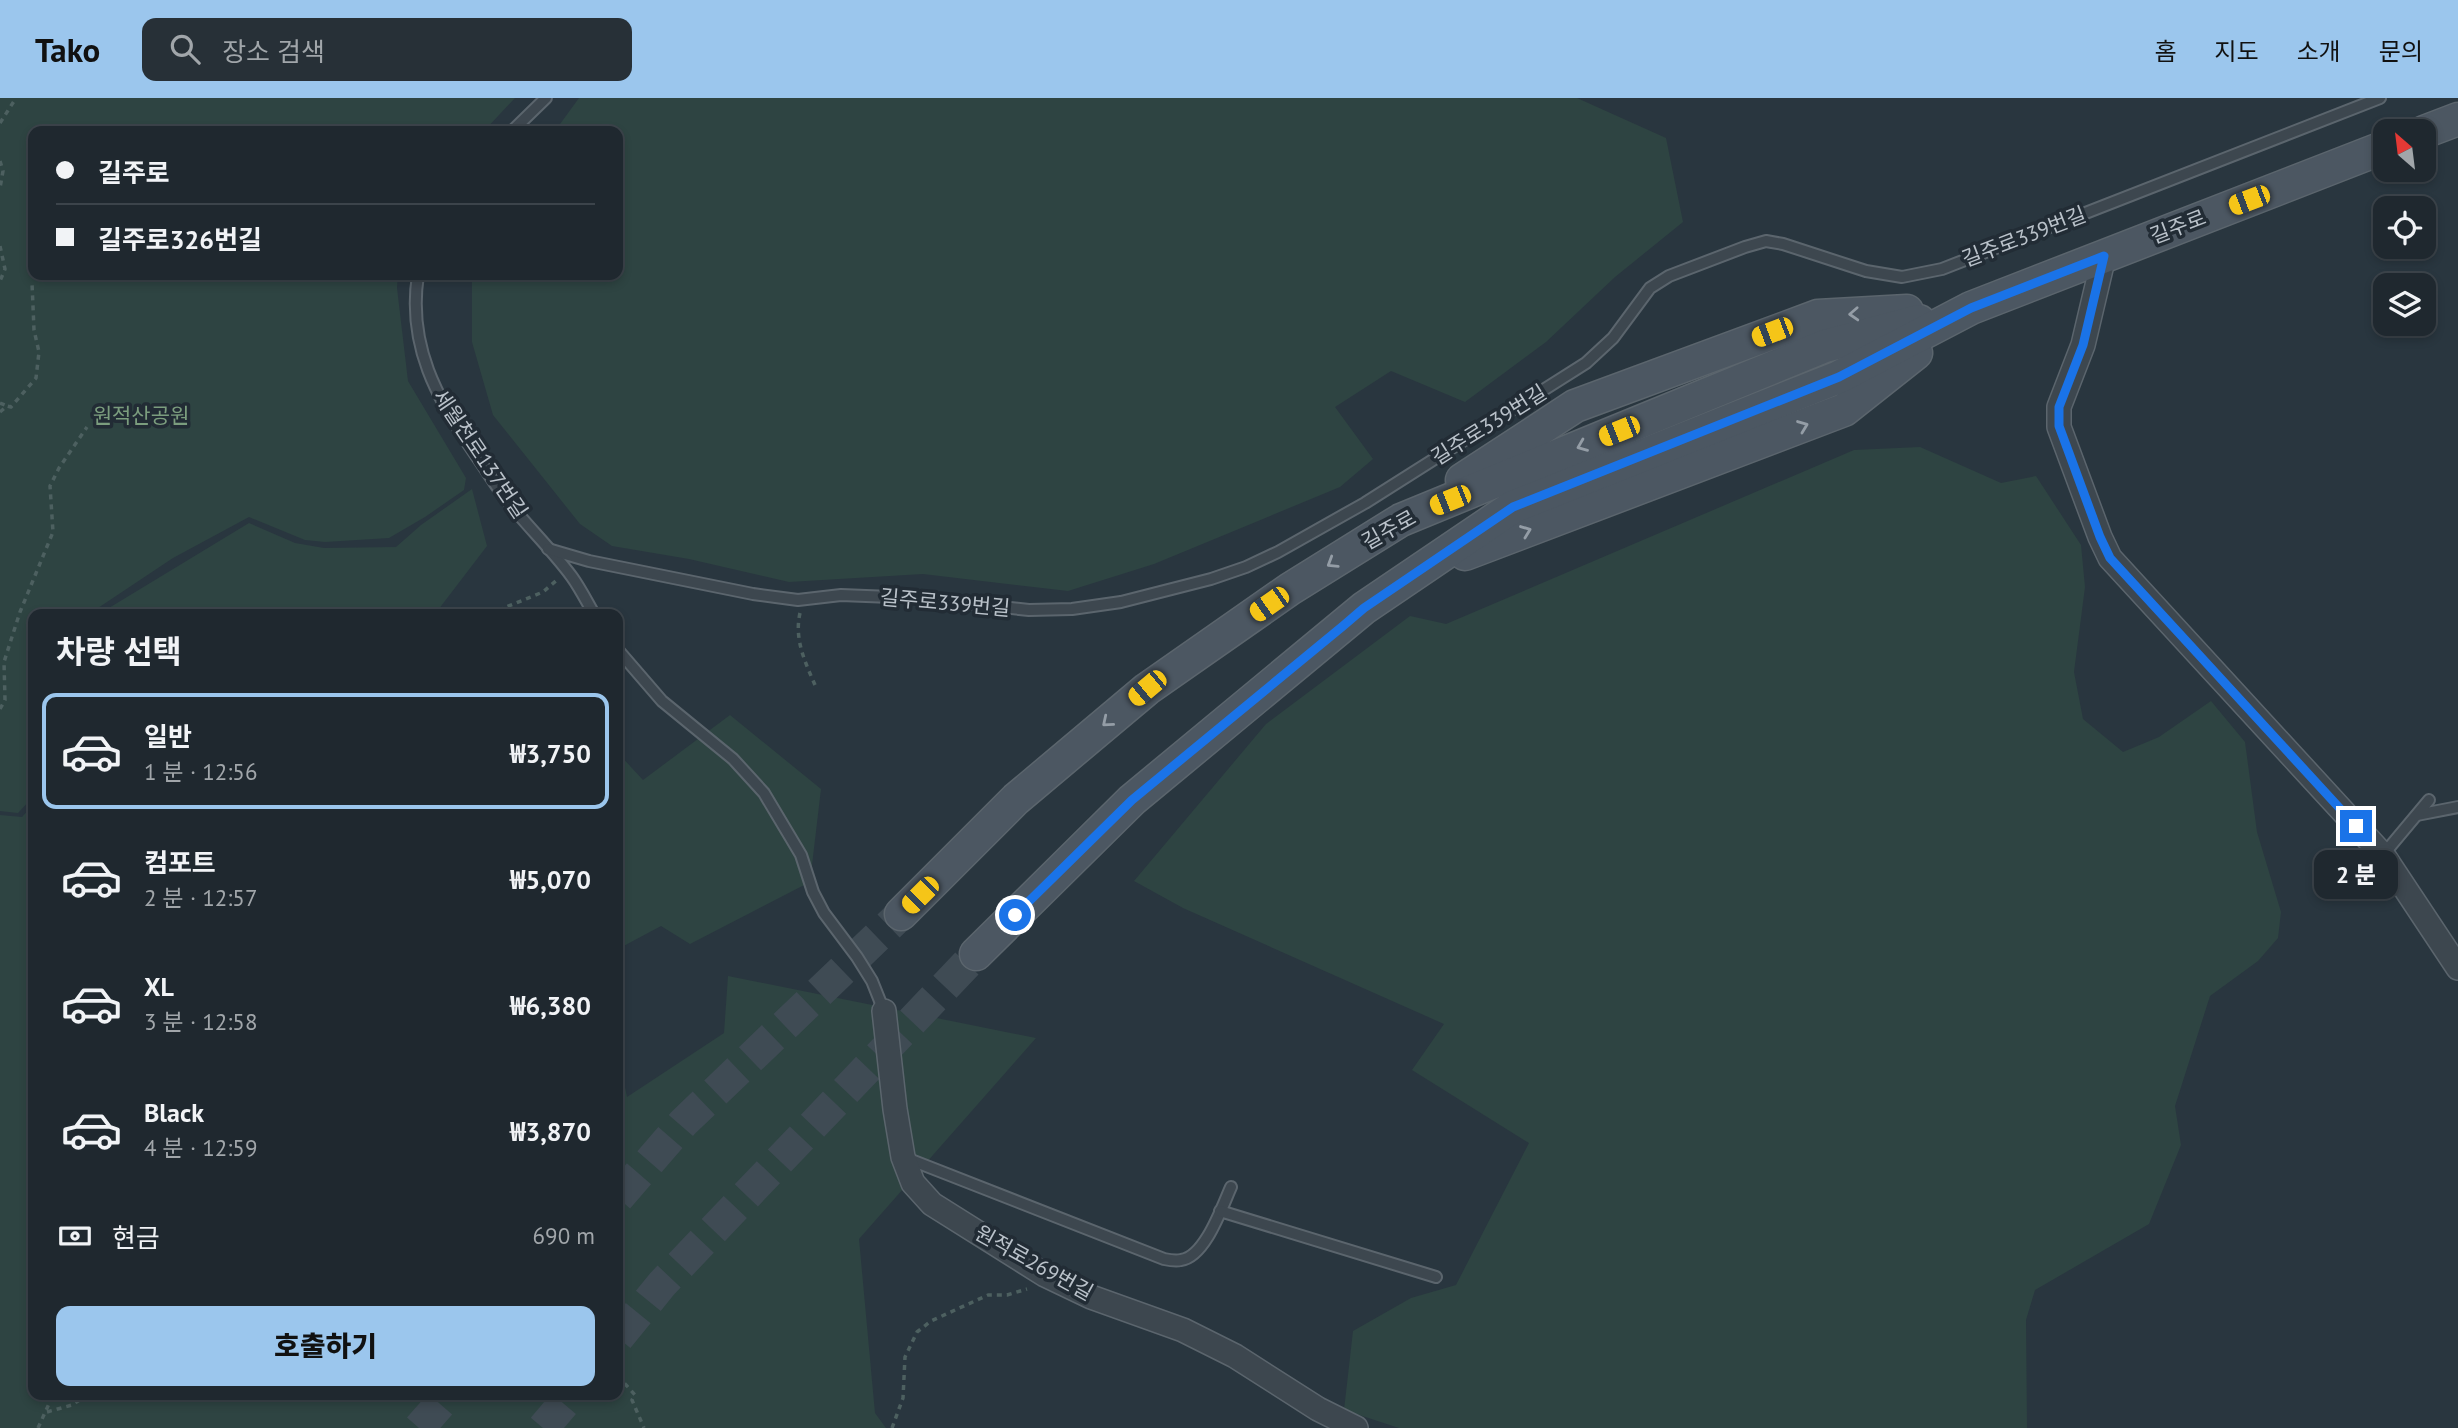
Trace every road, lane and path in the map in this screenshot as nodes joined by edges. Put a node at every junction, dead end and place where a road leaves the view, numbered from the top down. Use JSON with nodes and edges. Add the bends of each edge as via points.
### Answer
{"nodes":[{"id":1,"x":16,"y":98,"type":"edge"},
{"id":2,"x":546,"y":98,"type":"edge"},
{"id":3,"x":2380,"y":98,"type":"edge"},
{"id":4,"x":2458,"y":119,"type":"edge"},
{"id":5,"x":0,"y":123,"type":"edge"},
{"id":6,"x":517,"y":126,"type":"edge"},
{"id":7,"x":2436,"y":127,"type":"edge"},
{"id":8,"x":2373,"y":152,"type":"edge"},
{"id":9,"x":0,"y":161,"type":"edge"},
{"id":10,"x":0,"y":188,"type":"edge"},
{"id":11,"x":0,"y":246,"type":"edge"},
{"id":12,"x":2104,"y":256,"type":"junction"},
{"id":13,"x":418,"y":280,"type":"edge"},
{"id":14,"x":0,"y":281,"type":"edge"},
{"id":15,"x":32,"y":283,"type":"dead end"},
{"id":16,"x":1971,"y":308,"type":"junction"},
{"id":17,"x":0,"y":403,"type":"edge"},
{"id":18,"x":7,"y":406,"type":"junction"},
{"id":19,"x":0,"y":412,"type":"edge"},
{"id":20,"x":87,"y":427,"type":"dead end"},
{"id":21,"x":548,"y":549,"type":"junction"},
{"id":22,"x":565,"y":570,"type":"junction"},
{"id":23,"x":811,"y":598,"type":"junction"},
{"id":24,"x":501,"y":609,"type":"edge"},
{"id":25,"x":591,"y":609,"type":"edge"},
{"id":26,"x":623,"y":656,"type":"edge"},
{"id":27,"x":815,"y":685,"type":"dead end"},
{"id":28,"x":0,"y":709,"type":"edge"},
{"id":29,"x":2429,"y":800,"type":"dead end"},
{"id":30,"x":2458,"y":807,"type":"edge"},
{"id":31,"x":2417,"y":815,"type":"junction"},
{"id":32,"x":2383,"y":855,"type":"junction"},
{"id":33,"x":901,"y":914,"type":"tunnel mouth"},
{"id":34,"x":976,"y":954,"type":"tunnel mouth"},
{"id":35,"x":2458,"y":968,"type":"edge"},
{"id":36,"x":884,"y":1010,"type":"joint"},
{"id":37,"x":903,"y":1157,"type":"junction"},
{"id":38,"x":1231,"y":1187,"type":"dead end"},
{"id":39,"x":1220,"y":1210,"type":"junction"},
{"id":40,"x":1045,"y":1275,"type":"junction"},
{"id":41,"x":1436,"y":1277,"type":"dead end"},
{"id":42,"x":623,"y":1382,"type":"edge"},
{"id":43,"x":51,"y":1400,"type":"edge"},
{"id":44,"x":80,"y":1400,"type":"edge"},
{"id":45,"x":47,"y":1412,"type":"junction"},
{"id":46,"x":38,"y":1428,"type":"edge"},
{"id":47,"x":645,"y":1428,"type":"edge"},
{"id":48,"x":892,"y":1428,"type":"edge"},
{"id":49,"x":1356,"y":1428,"type":"edge"}],
"edges":[{"from":1,"to":5,"type":"path"},
{"from":2,"to":6,"type":"lane"},
{"from":3,"to":23,"type":"lane","name":"길주로339번길","via":[[1942,270],[1902,277],[1766,242],[1669,276],[1650,288],[1612,338],[1586,363],[1365,503],[1278,552],[1211,579],[1072,609],[1029,610],[903,597]]},
{"from":4,"to":7,"type":"main road"},
{"from":8,"to":12,"type":"main road","name":"길주로"},
{"from":9,"to":10,"type":"path","via":[[4,171]]},
{"from":11,"to":14,"type":"path","via":[[5,269]]},
{"from":12,"to":16,"type":"main road","name":"길주로"},
{"from":12,"to":32,"type":"street","via":[[2083,345],[2059,407],[2059,426],[2100,537],[2110,558]]},
{"from":13,"to":21,"type":"lane","name":"세월천로137번길","via":[[420,341],[436,393],[508,502]]},
{"from":15,"to":18,"type":"path","via":[[39,352],[36,378],[16,403]]},
{"from":16,"to":33,"type":"main road","name":"길주로","one_way":true,"via":[[1818,316],[1576,406],[1290,589],[1147,688],[1016,799]]},
{"from":34,"to":16,"type":"main road","one_way":true,"via":[[1132,800],[1364,608],[1416,573],[1844,410]]},
{"from":17,"to":18,"type":"path"},
{"from":18,"to":19,"type":"path"},
{"from":20,"to":28,"type":"path","via":[[50,486],[53,532],[4,662],[5,700]]},
{"from":21,"to":22,"type":"lane","name":"세월천로137번길"},
{"from":21,"to":23,"type":"lane","name":"길주로339번길","via":[[753,594]]},
{"from":22,"to":24,"type":"path","via":[[543,592]]},
{"from":22,"to":25,"type":"lane","name":"세월천로137번길"},
{"from":23,"to":27,"type":"path","via":[[799,614],[797,630]]},
{"from":26,"to":36,"type":"lane","via":[[662,701],[733,759],[764,793],[801,855],[824,913],[872,981]]},
{"from":29,"to":31,"type":"lane"},
{"from":30,"to":31,"type":"lane"},
{"from":31,"to":32,"type":"lane"},
{"from":32,"to":35,"type":"street"},
{"from":36,"to":37,"type":"street","name":"원적로269번길"},
{"from":37,"to":39,"type":"lane","via":[[1164,1259],[1183,1261],[1196,1254]]},
{"from":37,"to":40,"type":"street","name":"원적로269번길","via":[[913,1184],[932,1204]]},
{"from":38,"to":39,"type":"lane"},
{"from":39,"to":41,"type":"lane"},
{"from":40,"to":48,"type":"path","via":[[1028,1289],[988,1295],[917,1332],[905,1357],[902,1398]]},
{"from":40,"to":49,"type":"street","name":"원적로269번길","via":[[1183,1330]]},
{"from":42,"to":47,"type":"path","via":[[635,1395],[632,1400]]},
{"from":43,"to":45,"type":"path"},
{"from":44,"to":45,"type":"path"},
{"from":45,"to":46,"type":"path"}]}
